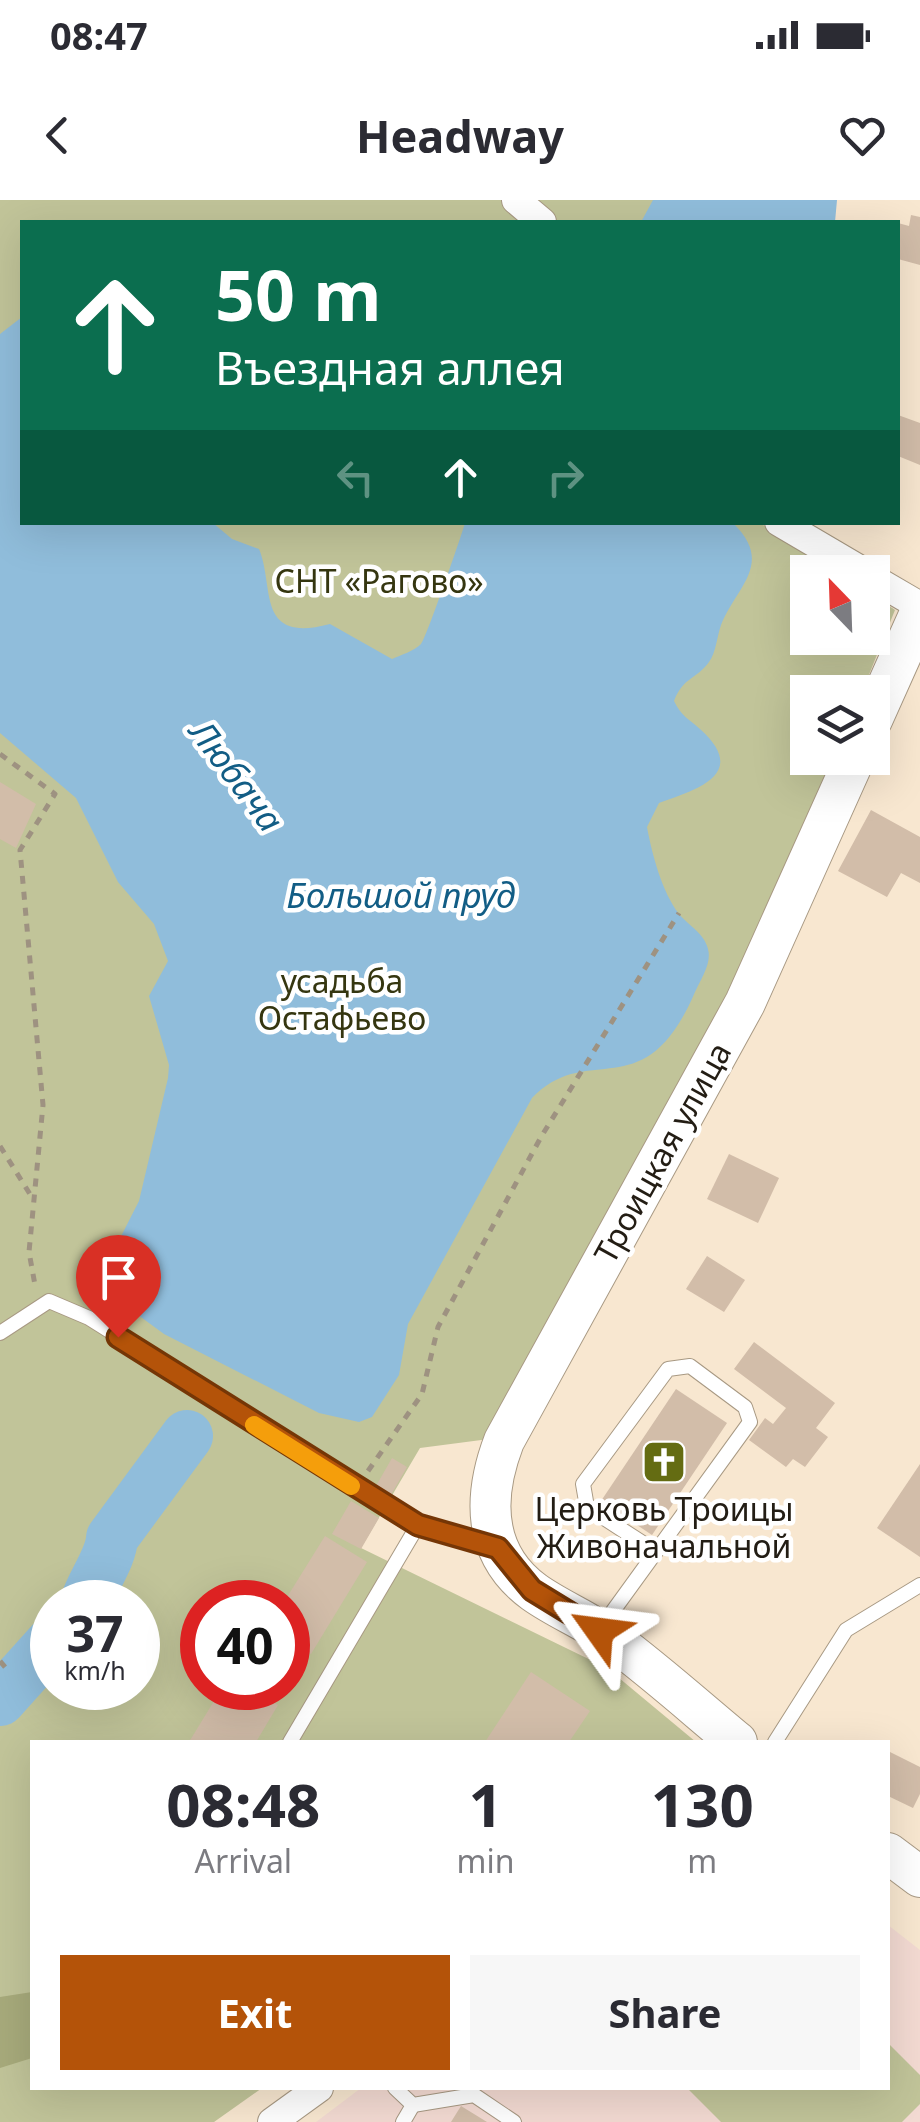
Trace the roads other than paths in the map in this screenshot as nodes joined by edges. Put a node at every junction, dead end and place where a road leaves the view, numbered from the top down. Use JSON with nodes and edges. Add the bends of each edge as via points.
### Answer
{"nodes":[{"id":1,"x":516,"y":200,"type":"edge"},
{"id":2,"x":540,"y":220,"type":"edge"},
{"id":3,"x":784,"y":525,"type":"edge"},
{"id":4,"x":835,"y":555,"type":"edge"},
{"id":5,"x":890,"y":588,"type":"edge"},
{"id":6,"x":920,"y":606,"type":"edge"},
{"id":7,"x":920,"y":614,"type":"edge"},
{"id":8,"x":890,"y":680,"type":"edge"},
{"id":9,"x":848,"y":775,"type":"edge"},
{"id":10,"x":0,"y":1333,"type":"edge"},
{"id":11,"x":418,"y":1525,"type":"junction"},
{"id":12,"x":498,"y":1548,"type":"junction"},
{"id":13,"x":655,"y":1551,"type":"junction"},
{"id":14,"x":920,"y":1585,"type":"edge"},
{"id":15,"x":599,"y":1631,"type":"junction"},
{"id":16,"x":291,"y":1740,"type":"edge"},
{"id":17,"x":735,"y":1740,"type":"edge"},
{"id":18,"x":776,"y":1740,"type":"edge"},
{"id":19,"x":890,"y":1856,"type":"edge"},
{"id":20,"x":920,"y":1878,"type":"edge"},
{"id":21,"x":315,"y":2090,"type":"edge"},
{"id":22,"x":397,"y":2090,"type":"edge"},
{"id":23,"x":413,"y":2105,"type":"junction"},
{"id":24,"x":272,"y":2122,"type":"edge"},
{"id":25,"x":402,"y":2122,"type":"edge"},
{"id":26,"x":514,"y":2122,"type":"edge"}],
"edges":[{"from":1,"to":2,"type":"street"},
{"from":3,"to":4,"type":"street"},
{"from":5,"to":6,"type":"street"},
{"from":7,"to":8,"type":"street"},
{"from":9,"to":12,"type":"street","name":"Троицкая улица","via":[[745,1003],[504,1441],[490,1478],[487,1513]]},
{"from":10,"to":11,"type":"lane","via":[[50,1300]]},
{"from":11,"to":12,"type":"lane"},
{"from":11,"to":16,"type":"lane"},
{"from":12,"to":15,"type":"street","via":[[532,1590]]},
{"from":13,"to":13,"type":"lane","via":[[587,1507],[583,1484],[668,1369],[690,1366],[745,1407],[750,1422]]},
{"from":13,"to":15,"type":"lane"},
{"from":14,"to":18,"type":"lane","via":[[846,1630]]},
{"from":15,"to":17,"type":"street"},
{"from":19,"to":20,"type":"street"},
{"from":21,"to":24,"type":"street"},
{"from":22,"to":23,"type":"lane"},
{"from":23,"to":25,"type":"lane"},
{"from":23,"to":26,"type":"lane","via":[[474,2095]]}]}
